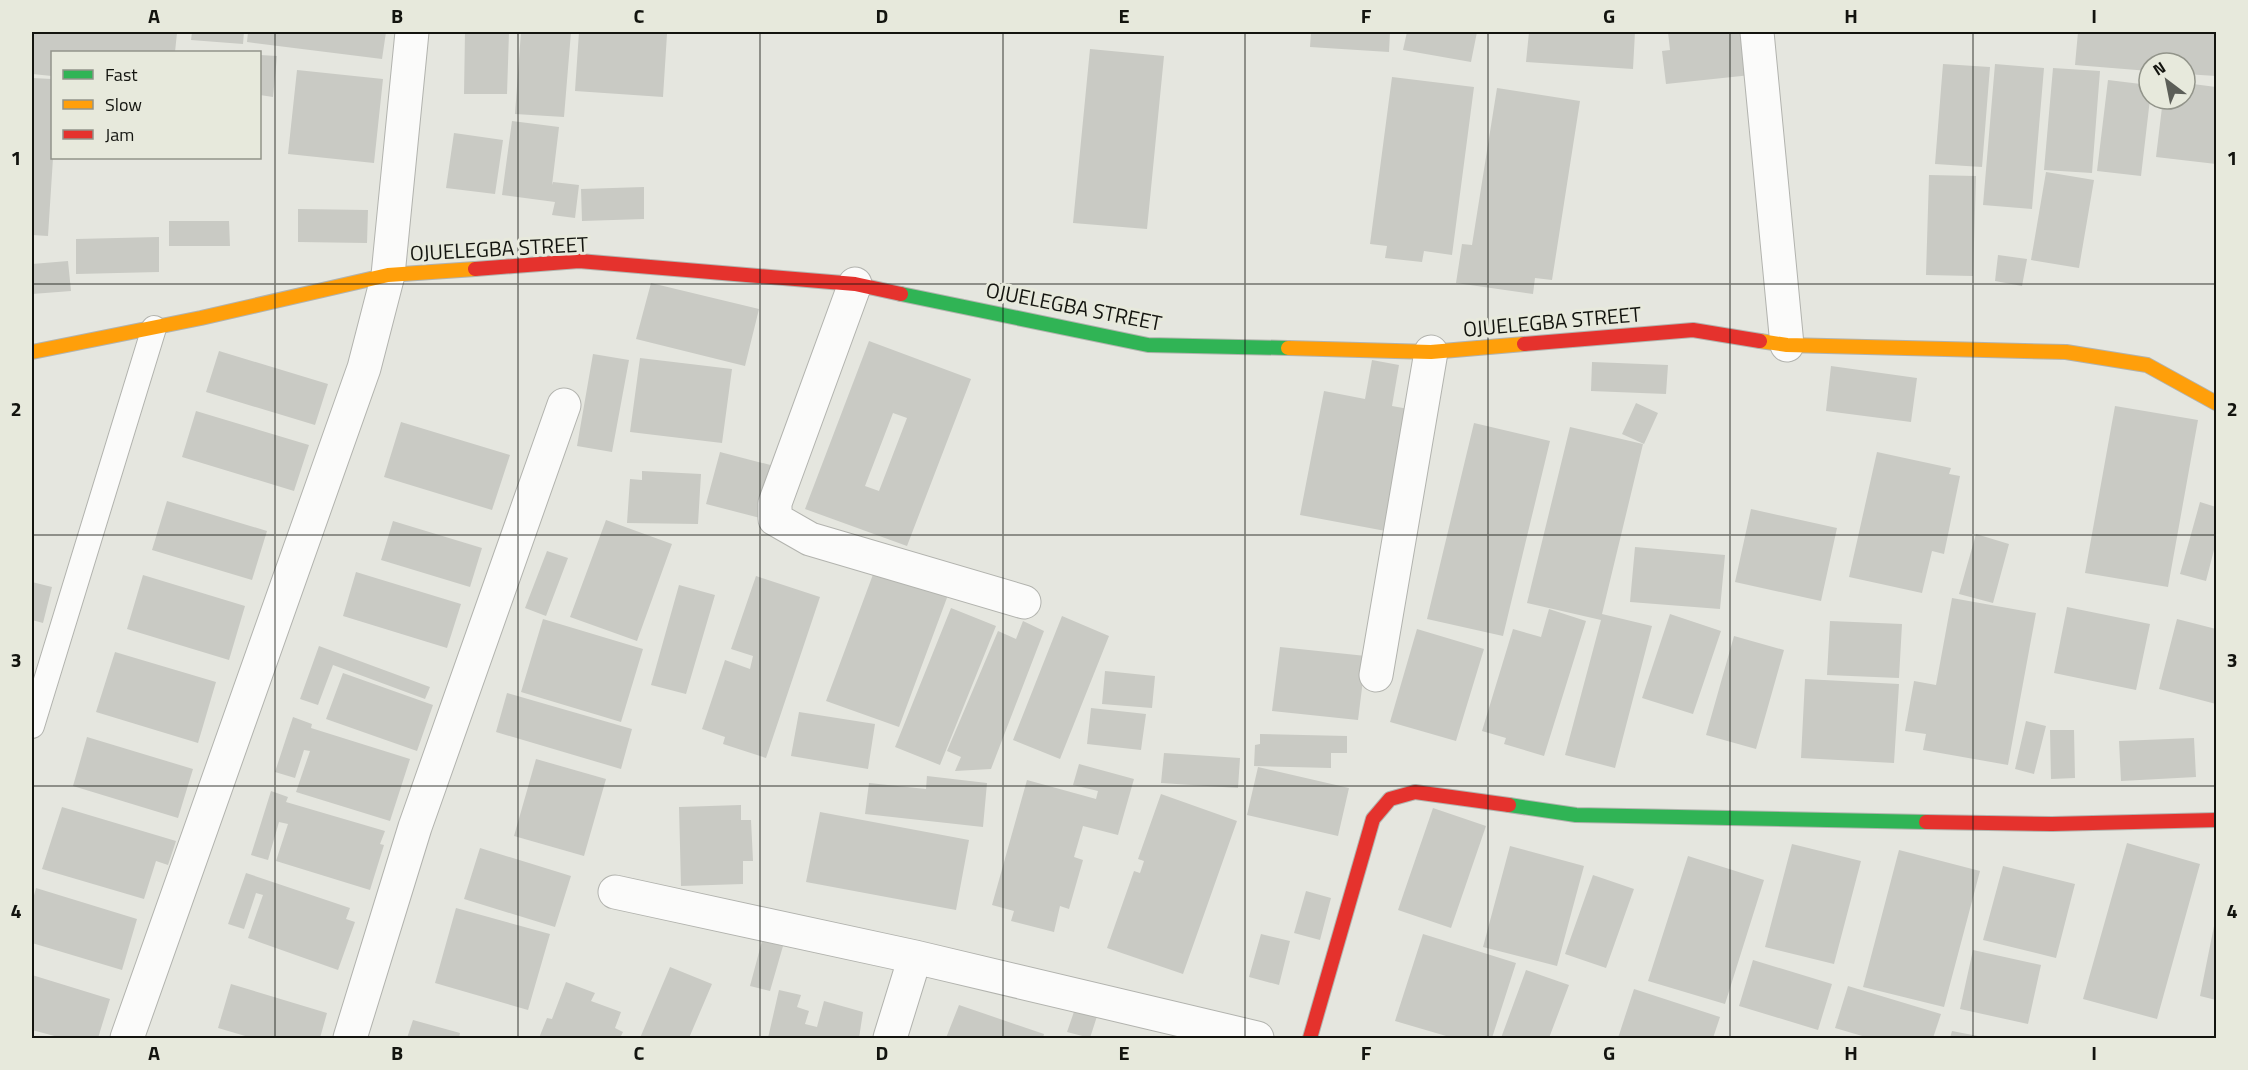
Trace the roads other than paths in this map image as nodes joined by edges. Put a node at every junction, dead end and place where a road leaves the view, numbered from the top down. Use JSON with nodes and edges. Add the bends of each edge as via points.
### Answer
{"nodes":[{"id":1,"x":412,"y":32,"type":"edge"},
{"id":2,"x":1757,"y":32,"type":"edge"},
{"id":3,"x":388,"y":275,"type":"junction"},
{"id":4,"x":855,"y":284,"type":"junction"},
{"id":5,"x":154,"y":328,"type":"junction"},
{"id":6,"x":1787,"y":345,"type":"junction"},
{"id":7,"x":32,"y":352,"type":"edge"},
{"id":8,"x":1431,"y":352,"type":"junction"},
{"id":9,"x":2217,"y":403,"type":"edge"},
{"id":10,"x":564,"y":405,"type":"dead end"},
{"id":11,"x":1024,"y":602,"type":"dead end"},
{"id":12,"x":1376,"y":675,"type":"dead end"},
{"id":13,"x":32,"y":726,"type":"edge"},
{"id":14,"x":2217,"y":819,"type":"edge"},
{"id":15,"x":615,"y":891,"type":"dead end"},
{"id":16,"x":915,"y":957,"type":"junction"},
{"id":17,"x":127,"y":1038,"type":"edge"},
{"id":18,"x":350,"y":1038,"type":"edge"},
{"id":19,"x":890,"y":1038,"type":"edge"},
{"id":20,"x":1257,"y":1038,"type":"edge"},
{"id":21,"x":1310,"y":1038,"type":"edge"}],
"edges":[{"from":1,"to":3,"type":"street"},
{"from":2,"to":6,"type":"street"},
{"from":3,"to":4,"type":"street","name":"OJUELEGBA STREET","via":[[579,261]]},
{"from":3,"to":5,"type":"street","name":"OJUELEGBA STREET"},
{"from":3,"to":17,"type":"street","via":[[364,368]]},
{"from":4,"to":8,"type":"street","name":"OJUELEGBA STREET","via":[[1148,345]]},
{"from":4,"to":11,"type":"street","via":[[775,503],[775,519],[810,539]]},
{"from":5,"to":7,"type":"street","name":"OJUELEGBA STREET"},
{"from":5,"to":13,"type":"lane"},
{"from":6,"to":8,"type":"street","name":"OJUELEGBA STREET","via":[[1693,330]]},
{"from":6,"to":9,"type":"street","name":"OJUELEGBA STREET","via":[[2066,352],[2146,365]]},
{"from":8,"to":12,"type":"street"},
{"from":10,"to":18,"type":"street","via":[[416,827]]},
{"from":14,"to":21,"type":"street","via":[[2052,824],[1576,815],[1415,792],[1390,799],[1373,819]]},
{"from":15,"to":16,"type":"street"},
{"from":16,"to":19,"type":"street"},
{"from":16,"to":20,"type":"street"}]}
